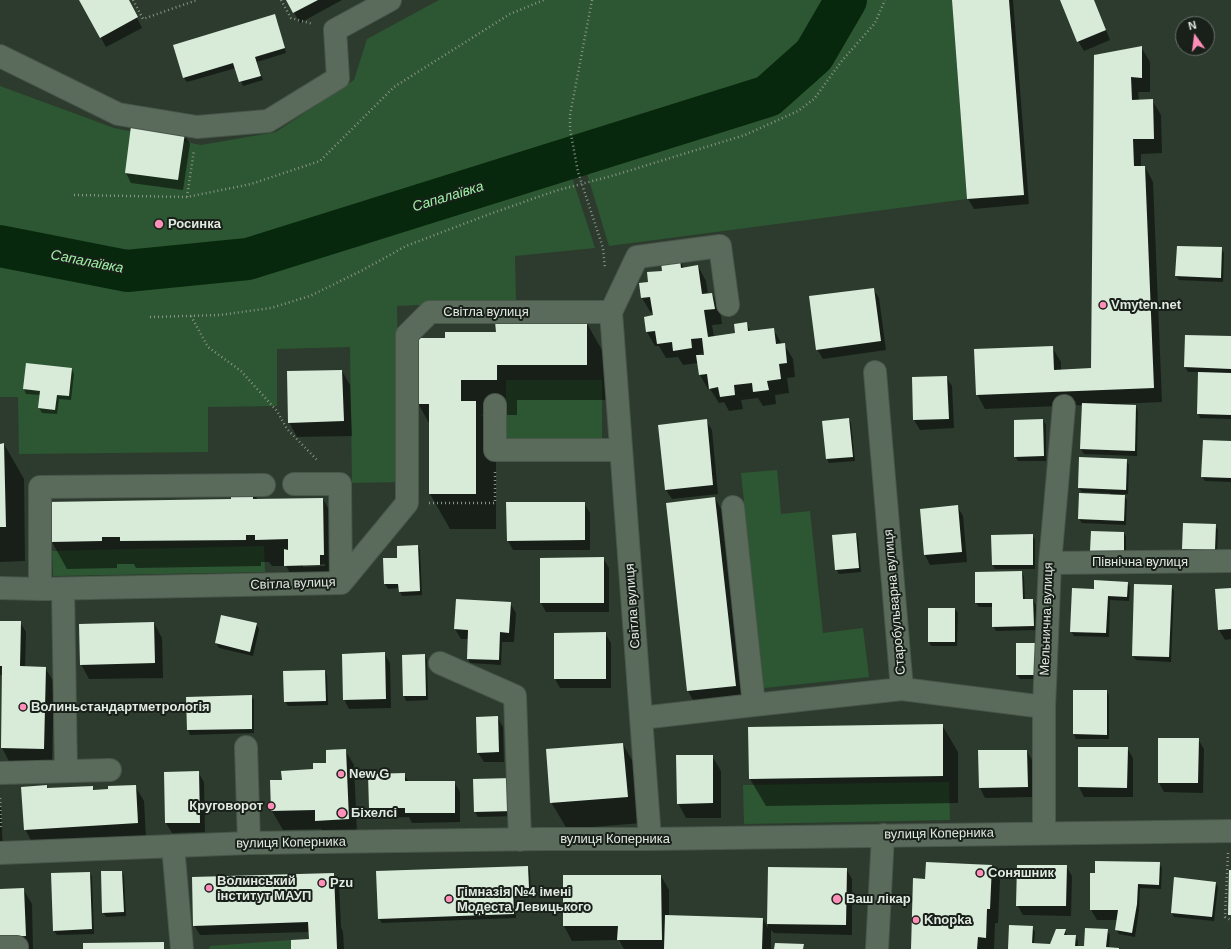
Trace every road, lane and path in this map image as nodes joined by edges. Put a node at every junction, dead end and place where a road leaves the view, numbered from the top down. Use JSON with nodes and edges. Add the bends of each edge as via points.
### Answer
{"nodes":[{"id":1,"x":133,"y":0,"type":"edge"},
{"id":2,"x":197,"y":0,"type":"edge"},
{"id":3,"x":281,"y":0,"type":"edge"},
{"id":4,"x":390,"y":0,"type":"edge"},
{"id":5,"x":544,"y":0,"type":"edge"},
{"id":6,"x":592,"y":0,"type":"edge"},
{"id":7,"x":885,"y":0,"type":"edge"},
{"id":8,"x":291,"y":18,"type":"dead end"},
{"id":9,"x":0,"y":56,"type":"edge"},
{"id":10,"x":197,"y":127,"type":"junction"},
{"id":11,"x":582,"y":183,"type":"junction"},
{"id":12,"x":74,"y":194,"type":"dead end"},
{"id":13,"x":187,"y":197,"type":"junction"},
{"id":14,"x":603,"y":248,"type":"dead end"},
{"id":15,"x":728,"y":305,"type":"dead end"},
{"id":16,"x":611,"y":312,"type":"junction"},
{"id":17,"x":191,"y":316,"type":"junction"},
{"id":18,"x":150,"y":317,"type":"dead end"},
{"id":19,"x":875,"y":372,"type":"dead end"},
{"id":20,"x":495,"y":406,"type":"dead end"},
{"id":21,"x":1064,"y":406,"type":"dead end"},
{"id":22,"x":495,"y":450,"type":"junction"},
{"id":23,"x":621,"y":450,"type":"junction"},
{"id":24,"x":294,"y":484,"type":"dead end"},
{"id":25,"x":340,"y":484,"type":"junction"},
{"id":26,"x":264,"y":485,"type":"dead end"},
{"id":27,"x":445,"y":503,"type":"dead end"},
{"id":28,"x":733,"y":507,"type":"dead end"},
{"id":29,"x":1231,"y":561,"type":"edge"},
{"id":30,"x":1050,"y":563,"type":"junction"},
{"id":31,"x":341,"y":583,"type":"junction"},
{"id":32,"x":0,"y":588,"type":"edge"},
{"id":33,"x":40,"y":589,"type":"junction"},
{"id":34,"x":63,"y":589,"type":"junction"},
{"id":35,"x":440,"y":663,"type":"dead end"},
{"id":36,"x":902,"y":689,"type":"junction"},
{"id":37,"x":754,"y":705,"type":"junction"},
{"id":38,"x":1044,"y":707,"type":"junction"},
{"id":39,"x":641,"y":718,"type":"junction"},
{"id":40,"x":246,"y":747,"type":"dead end"},
{"id":41,"x":110,"y":770,"type":"dead end"},
{"id":42,"x":66,"y":771,"type":"junction"},
{"id":43,"x":0,"y":773,"type":"edge"},
{"id":44,"x":0,"y":798,"type":"edge"},
{"id":45,"x":1230,"y":831,"type":"edge"},
{"id":46,"x":1044,"y":833,"type":"junction"},
{"id":47,"x":883,"y":835,"type":"junction"},
{"id":48,"x":650,"y":839,"type":"junction"},
{"id":49,"x":520,"y":840,"type":"junction"},
{"id":50,"x":249,"y":843,"type":"junction"},
{"id":51,"x":173,"y":846,"type":"junction"},
{"id":52,"x":1,"y":853,"type":"edge"},
{"id":53,"x":1231,"y":920,"type":"edge"},
{"id":54,"x":182,"y":949,"type":"edge"},
{"id":55,"x":877,"y":949,"type":"edge"}],
"edges":[{"from":1,"to":2,"type":"path","via":[[143,19]]},
{"from":3,"to":8,"type":"path"},
{"from":4,"to":10,"type":"street","via":[[335,30],[338,78],[268,121]]},
{"from":5,"to":13,"type":"path","via":[[510,14],[394,87],[320,161],[251,184]]},
{"from":6,"to":11,"type":"path","via":[[570,115],[570,129]]},
{"from":7,"to":11,"type":"path","via":[[875,23],[841,62],[814,99],[798,111],[745,135]]},
{"from":9,"to":10,"type":"street","via":[[118,114]]},
{"from":10,"to":13,"type":"path"},
{"from":11,"to":14,"type":"path"},
{"from":11,"to":17,"type":"path","via":[[555,190],[406,246],[310,296],[271,308]]},
{"from":12,"to":13,"type":"path"},
{"from":15,"to":16,"type":"street","via":[[720,246],[637,258]]},
{"from":16,"to":23,"type":"street","name":"Світла вулиця"},
{"from":16,"to":31,"type":"street","name":"Світла вулиця","via":[[430,312],[407,335],[407,504]]},
{"from":17,"to":18,"type":"path"},
{"from":17,"to":25,"type":"path","via":[[208,347],[241,371],[276,411],[287,429]]},
{"from":19,"to":36,"type":"street","name":"Старобульварна вулиця"},
{"from":20,"to":22,"type":"street"},
{"from":21,"to":30,"type":"street","name":"Мельнична вулиця"},
{"from":22,"to":23,"type":"street"},
{"from":22,"to":27,"type":"path","via":[[495,503]]},
{"from":23,"to":39,"type":"street","name":"Світла вулиця"},
{"from":24,"to":25,"type":"street"},
{"from":25,"to":31,"type":"street"},
{"from":26,"to":33,"type":"street","via":[[40,488]]},
{"from":28,"to":37,"type":"street"},
{"from":29,"to":30,"type":"street","name":"Північна вулиця"},
{"from":30,"to":38,"type":"street","name":"Мельнична вулиця"},
{"from":31,"to":34,"type":"street","name":"Світла вулиця"},
{"from":32,"to":33,"type":"street","name":"Світла вулиця"},
{"from":33,"to":34,"type":"street","name":"Світла вулиця"},
{"from":34,"to":42,"type":"street"},
{"from":35,"to":49,"type":"street","via":[[515,696]]},
{"from":36,"to":37,"type":"street"},
{"from":36,"to":38,"type":"street","name":"Старобульварна вулиця"},
{"from":37,"to":39,"type":"street"},
{"from":38,"to":46,"type":"street","name":"Мельнична вулиця"},
{"from":39,"to":48,"type":"street","name":"Світла вулиця"},
{"from":40,"to":50,"type":"street"},
{"from":41,"to":42,"type":"street"},
{"from":42,"to":43,"type":"street"},
{"from":44,"to":52,"type":"path"},
{"from":45,"to":46,"type":"street","name":"вулиця Коперника"},
{"from":45,"to":53,"type":"path","via":[[1225,917]]},
{"from":46,"to":47,"type":"street","name":"вулиця Коперника"},
{"from":47,"to":48,"type":"street","name":"вулиця Коперника"},
{"from":47,"to":55,"type":"street"},
{"from":48,"to":49,"type":"street","name":"вулиця Коперника"},
{"from":49,"to":50,"type":"street","name":"вулиця Коперника"},
{"from":50,"to":51,"type":"street","name":"вулиця Коперника"},
{"from":51,"to":52,"type":"street","name":"вулиця Коперника"},
{"from":51,"to":54,"type":"street"}]}
